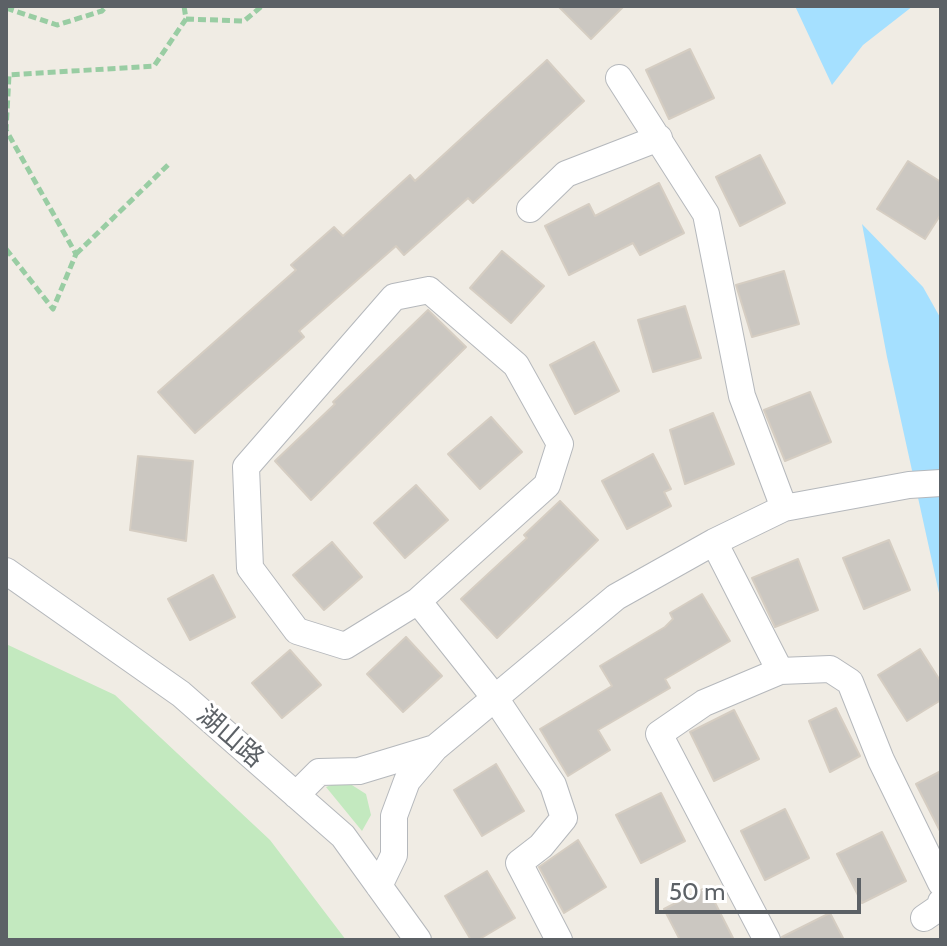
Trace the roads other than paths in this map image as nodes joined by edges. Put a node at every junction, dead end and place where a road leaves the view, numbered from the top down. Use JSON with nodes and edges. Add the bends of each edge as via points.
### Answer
{"nodes":[{"id":1,"x":619,"y":78,"type":"dead end"},
{"id":2,"x":659,"y":138,"type":"junction"},
{"id":3,"x":530,"y":209,"type":"dead end"},
{"id":4,"x":941,"y":483,"type":"edge"},
{"id":5,"x":784,"y":508,"type":"junction"},
{"id":6,"x":714,"y":542,"type":"junction"},
{"id":7,"x":6,"y":571,"type":"edge"},
{"id":8,"x":418,"y":601,"type":"junction"},
{"id":9,"x":780,"y":671,"type":"junction"},
{"id":10,"x":495,"y":698,"type":"junction"},
{"id":11,"x":435,"y":748,"type":"junction"},
{"id":12,"x":296,"y":795,"type":"junction"},
{"id":13,"x":941,"y":883,"type":"edge"},
{"id":14,"x":379,"y":886,"type":"junction"},
{"id":15,"x":418,"y":940,"type":"edge"},
{"id":16,"x":559,"y":940,"type":"edge"},
{"id":17,"x":767,"y":940,"type":"edge"}],
"edges":[{"from":1,"to":2,"type":"street"},
{"from":2,"to":3,"type":"street","via":[[566,174]]},
{"from":2,"to":5,"type":"street","via":[[706,214],[742,396]]},
{"from":4,"to":5,"type":"street"},
{"from":5,"to":6,"type":"street"},
{"from":6,"to":9,"type":"street"},
{"from":6,"to":10,"type":"street","via":[[616,597]]},
{"from":7,"to":12,"type":"street","name":"湖山路","via":[[181,694]]},
{"from":8,"to":8,"type":"street","via":[[345,646],[297,631],[250,568],[246,467],[394,297],[429,290],[516,365],[560,444],[547,485]]},
{"from":8,"to":10,"type":"street"},
{"from":9,"to":13,"type":"street","via":[[830,669],[850,682]]},
{"from":9,"to":17,"type":"street","via":[[704,703],[659,734]]},
{"from":10,"to":11,"type":"street"},
{"from":10,"to":16,"type":"street","via":[[553,785],[564,818],[519,863]]},
{"from":11,"to":12,"type":"street","via":[[359,771],[319,772]]},
{"from":11,"to":14,"type":"street","via":[[407,781],[394,816],[394,855]]},
{"from":12,"to":14,"type":"street","name":"湖山路","via":[[343,836]]},
{"from":14,"to":15,"type":"street","name":"湖山路"}]}
